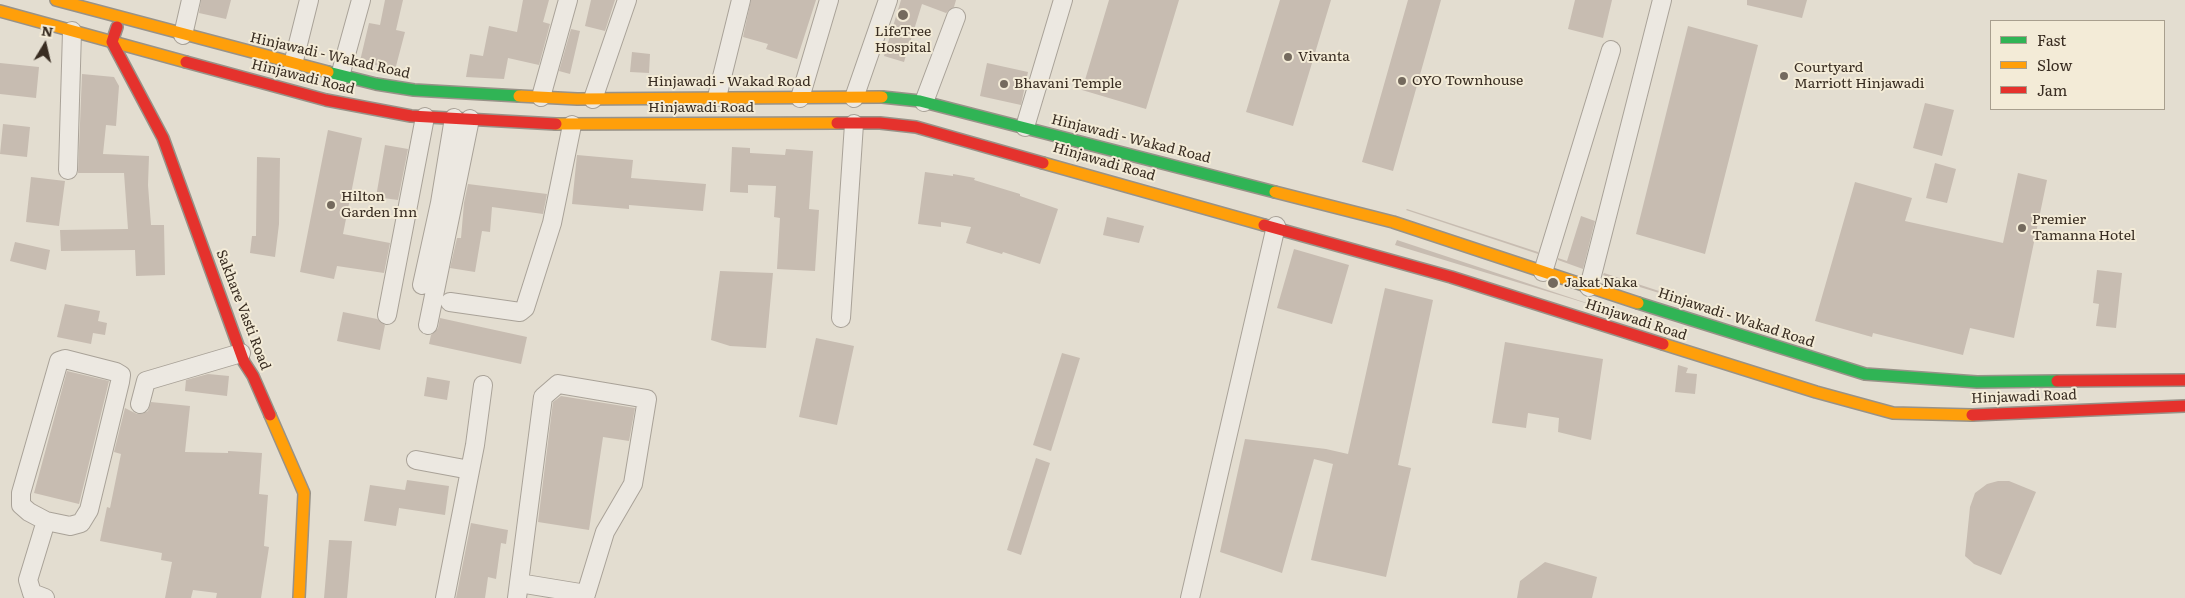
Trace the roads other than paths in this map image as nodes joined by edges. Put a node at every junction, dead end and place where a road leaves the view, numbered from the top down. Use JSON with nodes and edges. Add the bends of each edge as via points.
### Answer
{"nodes":[{"id":1,"x":191,"y":0,"type":"edge"},
{"id":2,"x":309,"y":0,"type":"edge"},
{"id":3,"x":361,"y":0,"type":"edge"},
{"id":4,"x":568,"y":0,"type":"edge"},
{"id":5,"x":627,"y":0,"type":"edge"},
{"id":6,"x":741,"y":0,"type":"edge"},
{"id":7,"x":829,"y":0,"type":"edge"},
{"id":8,"x":888,"y":0,"type":"edge"},
{"id":9,"x":1063,"y":0,"type":"edge"},
{"id":10,"x":1662,"y":0,"type":"edge"},
{"id":11,"x":62,"y":1,"type":"edge"},
{"id":12,"x":0,"y":11,"type":"edge"},
{"id":13,"x":121,"y":17,"type":"junction"},
{"id":14,"x":956,"y":18,"type":"dead end"},
{"id":15,"x":72,"y":31,"type":"junction"},
{"id":16,"x":183,"y":34,"type":"junction"},
{"id":17,"x":112,"y":42,"type":"junction"},
{"id":18,"x":1612,"y":50,"type":"dead end"},
{"id":19,"x":293,"y":64,"type":"junction"},
{"id":20,"x":340,"y":76,"type":"junction"},
{"id":21,"x":541,"y":97,"type":"junction"},
{"id":22,"x":717,"y":97,"type":"junction"},
{"id":23,"x":593,"y":98,"type":"junction"},
{"id":24,"x":800,"y":98,"type":"junction"},
{"id":25,"x":854,"y":98,"type":"junction"},
{"id":26,"x":924,"y":102,"type":"junction"},
{"id":27,"x":425,"y":117,"type":"junction"},
{"id":28,"x":462,"y":119,"type":"junction"},
{"id":29,"x":854,"y":124,"type":"junction"},
{"id":30,"x":572,"y":125,"type":"junction"},
{"id":31,"x":1025,"y":127,"type":"junction"},
{"id":32,"x":68,"y":170,"type":"dead end"},
{"id":33,"x":1276,"y":226,"type":"junction"},
{"id":34,"x":1543,"y":272,"type":"junction"},
{"id":35,"x":422,"y":286,"type":"dead end"},
{"id":36,"x":1589,"y":287,"type":"junction"},
{"id":37,"x":450,"y":302,"type":"dead end"},
{"id":38,"x":387,"y":315,"type":"dead end"},
{"id":39,"x":841,"y":318,"type":"dead end"},
{"id":40,"x":428,"y":325,"type":"dead end"},
{"id":41,"x":241,"y":353,"type":"junction"},
{"id":42,"x":2185,"y":380,"type":"edge"},
{"id":43,"x":483,"y":384,"type":"dead end"},
{"id":44,"x":140,"y":404,"type":"dead end"},
{"id":45,"x":2185,"y":406,"type":"edge"},
{"id":46,"x":416,"y":460,"type":"dead end"},
{"id":47,"x":470,"y":470,"type":"junction"},
{"id":48,"x":46,"y":521,"type":"junction"},
{"id":49,"x":518,"y":591,"type":"edge"},
{"id":50,"x":45,"y":598,"type":"edge"},
{"id":51,"x":299,"y":598,"type":"edge"},
{"id":52,"x":445,"y":598,"type":"edge"},
{"id":53,"x":1190,"y":598,"type":"edge"}],
"edges":[{"from":1,"to":16,"type":"street"},
{"from":2,"to":19,"type":"street"},
{"from":3,"to":20,"type":"street"},
{"from":4,"to":21,"type":"street"},
{"from":5,"to":23,"type":"street"},
{"from":6,"to":22,"type":"street"},
{"from":7,"to":24,"type":"street"},
{"from":8,"to":25,"type":"street"},
{"from":9,"to":31,"type":"street"},
{"from":10,"to":36,"type":"street"},
{"from":11,"to":13,"type":"main road","name":"Hinjawadi - Wakad Road"},
{"from":12,"to":15,"type":"main road","name":"Hinjawadi Road"},
{"from":13,"to":16,"type":"main road","name":"Hinjawadi - Wakad Road"},
{"from":13,"to":17,"type":"main road"},
{"from":14,"to":26,"type":"street"},
{"from":15,"to":17,"type":"main road","name":"Hinjawadi Road"},
{"from":15,"to":32,"type":"street"},
{"from":16,"to":19,"type":"main road","name":"Hinjawadi - Wakad Road"},
{"from":17,"to":27,"type":"main road","name":"Hinjawadi Road","via":[[326,100]]},
{"from":17,"to":41,"type":"main road","name":"Sakhare Vasti Road","via":[[163,138]]},
{"from":18,"to":34,"type":"street"},
{"from":19,"to":20,"type":"main road","name":"Hinjawadi - Wakad Road"},
{"from":20,"to":21,"type":"main road","name":"Hinjawadi - Wakad Road","via":[[414,90]]},
{"from":21,"to":23,"type":"main road","name":"Hinjawadi - Wakad Road"},
{"from":22,"to":23,"type":"main road","name":"Hinjawadi - Wakad Road"},
{"from":22,"to":24,"type":"main road","name":"Hinjawadi - Wakad Road"},
{"from":24,"to":25,"type":"main road","name":"Hinjawadi - Wakad Road"},
{"from":25,"to":26,"type":"main road","name":"Hinjawadi - Wakad Road"},
{"from":26,"to":31,"type":"main road","name":"Hinjawadi - Wakad Road"},
{"from":27,"to":28,"type":"main road","name":"Hinjawadi Road"},
{"from":27,"to":38,"type":"street"},
{"from":28,"to":30,"type":"main road","name":"Hinjawadi Road"},
{"from":28,"to":35,"type":"street"},
{"from":28,"to":40,"type":"street"},
{"from":29,"to":30,"type":"main road","name":"Hinjawadi Road"},
{"from":29,"to":33,"type":"main road","name":"Hinjawadi Road","via":[[916,127],[950,135]]},
{"from":29,"to":39,"type":"street"},
{"from":30,"to":37,"type":"street","via":[[552,223],[524,308],[520,312]]},
{"from":31,"to":34,"type":"main road","name":"Hinjawadi - Wakad Road","via":[[1393,222]]},
{"from":33,"to":45,"type":"main road","name":"Hinjawadi Road","via":[[1893,413],[1989,414]]},
{"from":33,"to":53,"type":"street"},
{"from":34,"to":36,"type":"main road","name":"Hinjawadi - Wakad Road"},
{"from":36,"to":42,"type":"main road","name":"Hinjawadi - Wakad Road","via":[[1865,374],[1977,382]]},
{"from":41,"to":44,"type":"street","via":[[146,380]]},
{"from":41,"to":51,"type":"main road","name":"Sakhare Vasti Road","via":[[304,493]]},
{"from":43,"to":47,"type":"street"},
{"from":46,"to":47,"type":"street"},
{"from":47,"to":52,"type":"street"},
{"from":48,"to":48,"type":"street","via":[[21,505],[58,361],[64,359],[116,372],[121,375],[120,382],[89,510],[81,523],[70,526]]},
{"from":48,"to":50,"type":"street","via":[[28,580],[32,593]]},
{"from":49,"to":49,"type":"street","via":[[544,397],[558,384],[647,399],[633,484],[605,532],[586,594]]}]}
